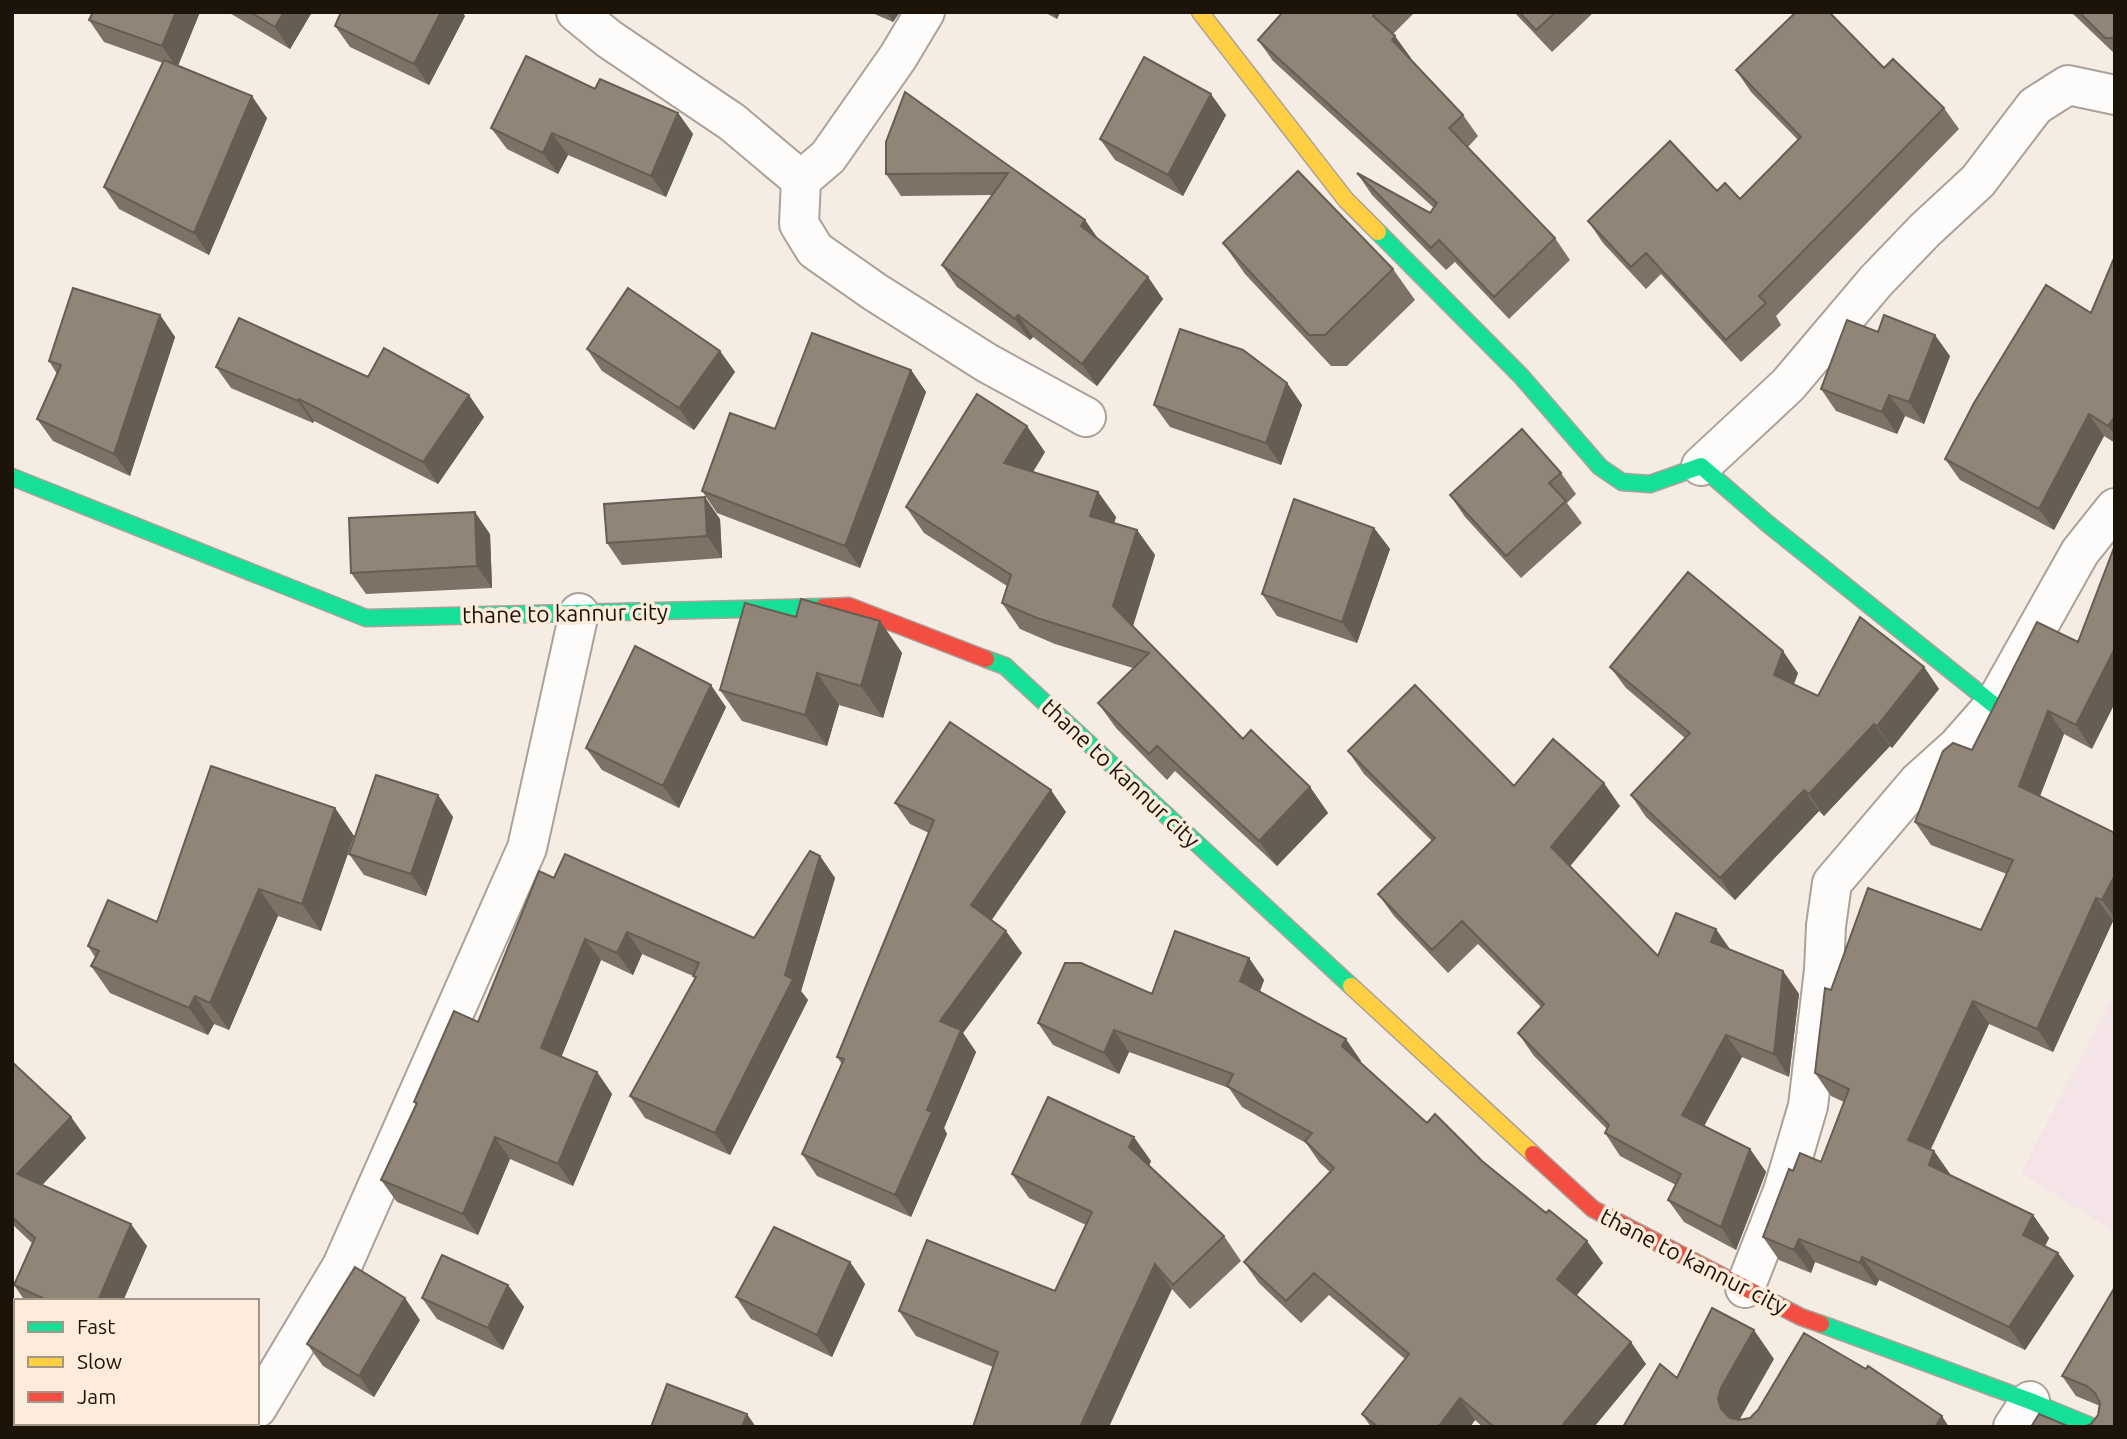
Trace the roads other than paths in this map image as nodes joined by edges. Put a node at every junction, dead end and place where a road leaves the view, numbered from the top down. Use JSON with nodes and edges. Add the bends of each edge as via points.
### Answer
{"nodes":[{"id":1,"x":576,"y":12,"type":"edge"},
{"id":2,"x":925,"y":12,"type":"edge"},
{"id":3,"x":1200,"y":12,"type":"edge"},
{"id":4,"x":2115,"y":94,"type":"edge"},
{"id":5,"x":801,"y":180,"type":"junction"},
{"id":6,"x":1086,"y":416,"type":"dead end"},
{"id":7,"x":1701,"y":466,"type":"junction"},
{"id":8,"x":12,"y":477,"type":"edge"},
{"id":9,"x":2115,"y":508,"type":"edge"},
{"id":10,"x":579,"y":613,"type":"junction"},
{"id":11,"x":1994,"y":705,"type":"junction"},
{"id":12,"x":1745,"y":1288,"type":"junction"},
{"id":13,"x":1820,"y":1324,"type":"junction"},
{"id":14,"x":1800,"y":1358,"type":"edge"},
{"id":15,"x":259,"y":1405,"type":"edge"},
{"id":16,"x":2021,"y":1414,"type":"edge"},
{"id":17,"x":2092,"y":1427,"type":"edge"}],
"edges":[{"from":1,"to":5,"type":"street","via":[[732,122]]},
{"from":2,"to":5,"type":"street","via":[[828,157]]},
{"from":3,"to":7,"type":"street","via":[[1346,200],[1521,376],[1600,467],[1622,482],[1650,484]]},
{"from":4,"to":7,"type":"street","via":[[2068,85],[2035,106],[1978,181],[1876,281],[1788,386]]},
{"from":5,"to":6,"type":"street","via":[[799,224],[814,250],[987,363]]},
{"from":7,"to":11,"type":"street"},
{"from":8,"to":10,"type":"street","name":"thane to kannur city","via":[[366,618]]},
{"from":9,"to":11,"type":"street","via":[[2080,552]]},
{"from":10,"to":12,"type":"street","name":"thane to kannur city","via":[[849,606],[1005,666],[1593,1209]]},
{"from":10,"to":15,"type":"street","via":[[527,848],[342,1266]]},
{"from":11,"to":12,"type":"street","via":[[1918,782],[1832,883],[1808,1106],[1783,1191]]},
{"from":12,"to":13,"type":"street","name":"thane to kannur city"},
{"from":13,"to":14,"type":"street"},
{"from":13,"to":16,"type":"street","name":"thane to kannur city"},
{"from":16,"to":17,"type":"street","name":"thane to kannur city"}]}
